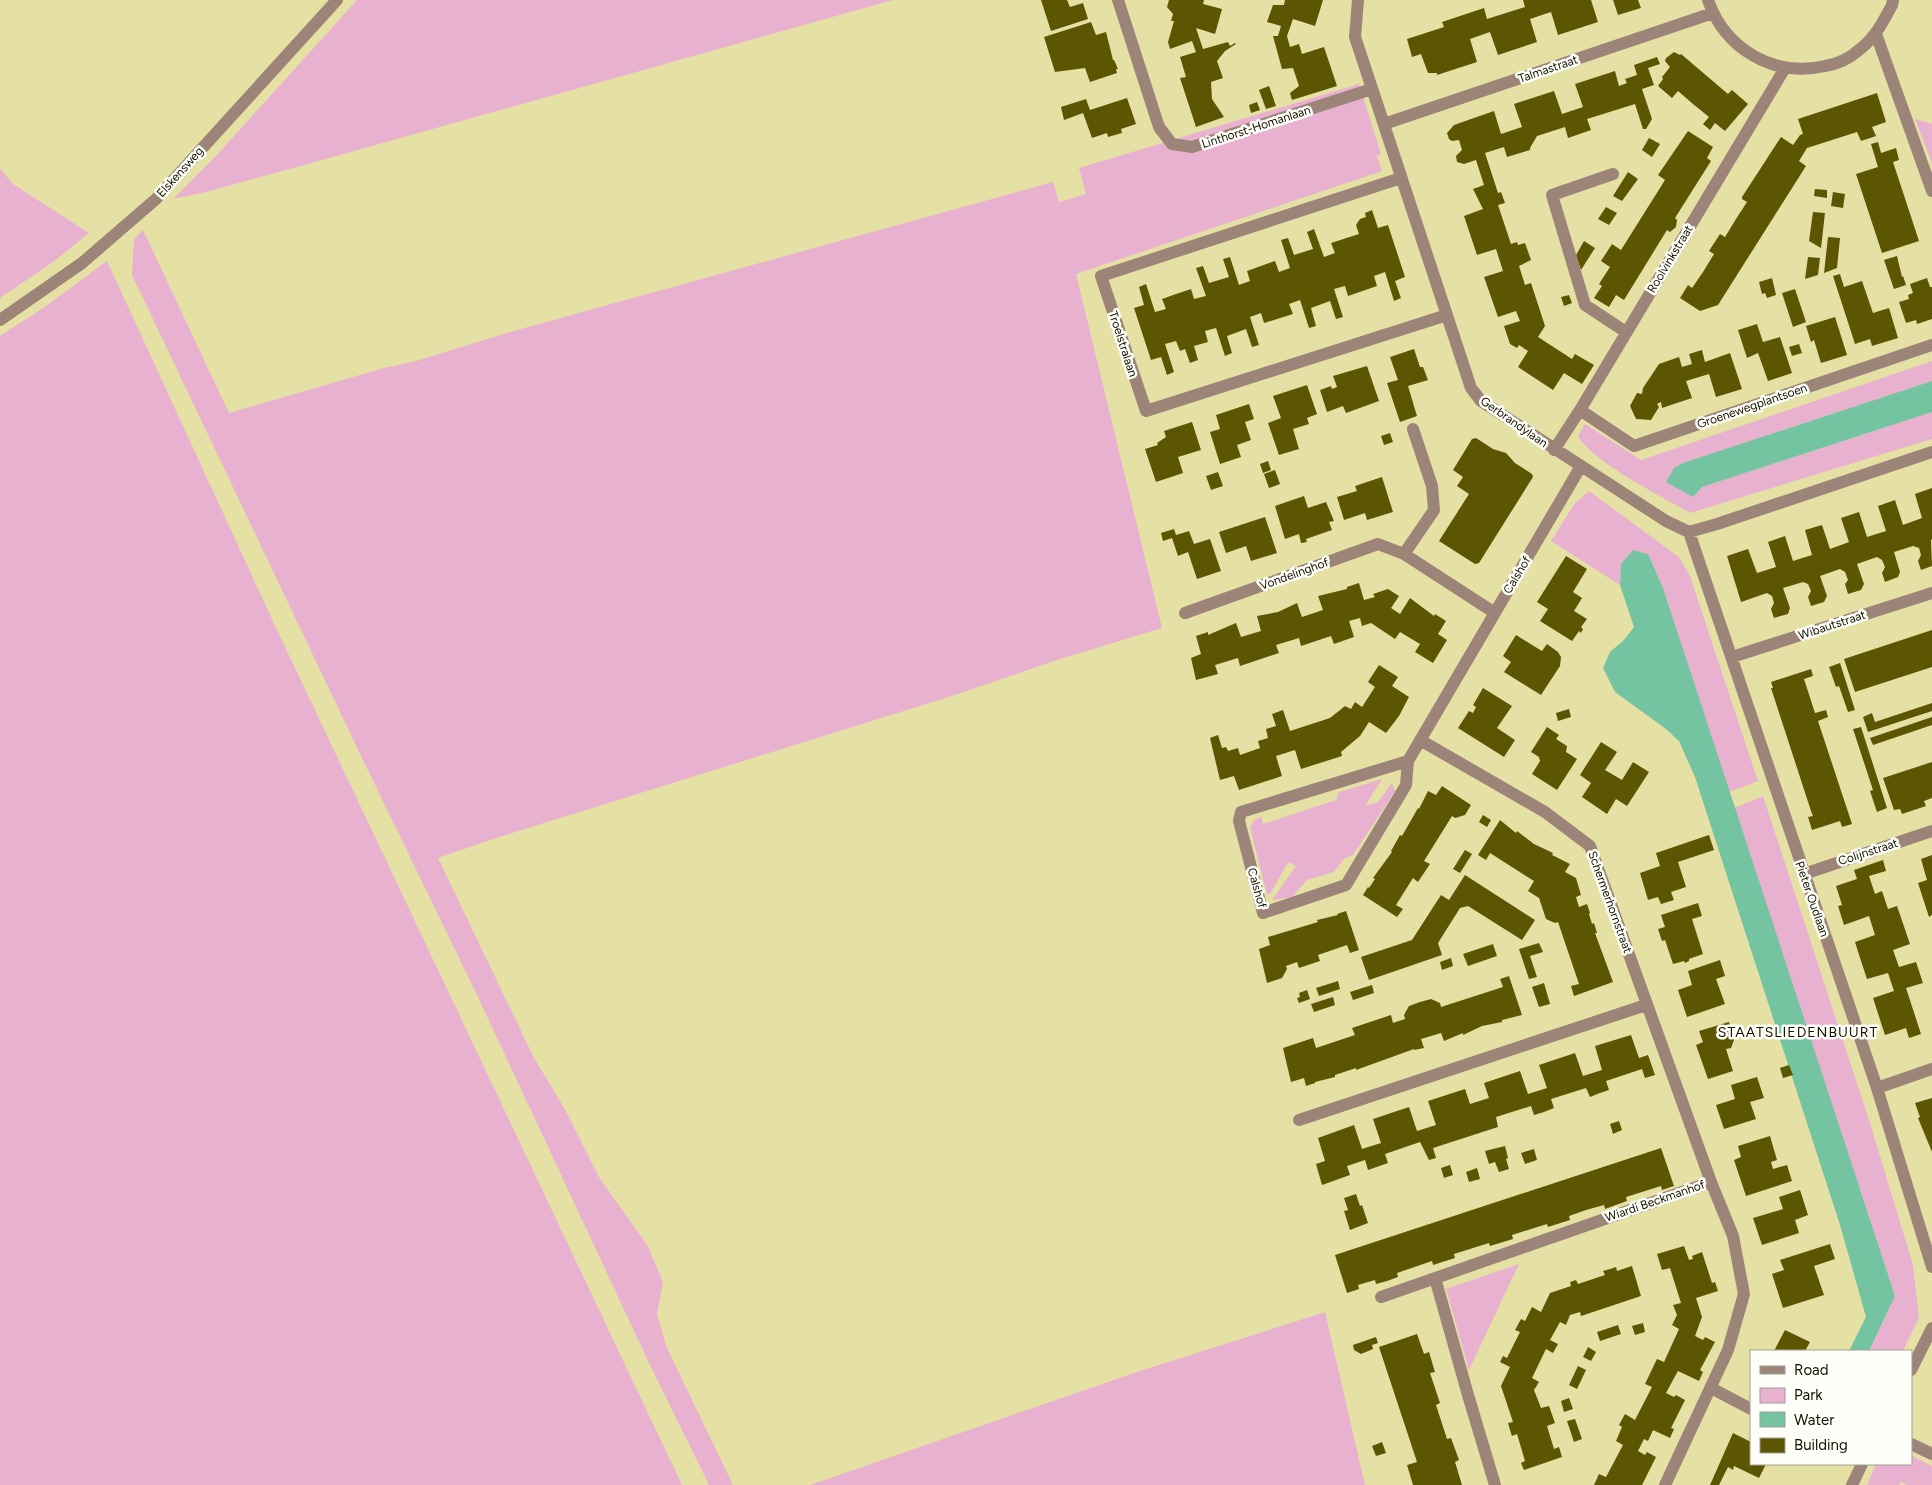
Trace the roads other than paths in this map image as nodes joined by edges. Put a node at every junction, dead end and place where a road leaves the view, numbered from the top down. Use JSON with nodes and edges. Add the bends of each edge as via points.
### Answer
{"nodes":[{"id":1,"x":337,"y":0,"type":"edge"},
{"id":2,"x":1118,"y":0,"type":"edge"},
{"id":3,"x":1358,"y":0,"type":"edge"},
{"id":4,"x":1708,"y":0,"type":"edge"},
{"id":5,"x":1893,"y":0,"type":"edge"},
{"id":6,"x":1713,"y":13,"type":"junction"},
{"id":7,"x":1876,"y":34,"type":"junction"},
{"id":8,"x":1785,"y":68,"type":"junction"},
{"id":9,"x":1372,"y":89,"type":"junction"},
{"id":10,"x":1384,"y":124,"type":"junction"},
{"id":11,"x":1614,"y":174,"type":"dead end"},
{"id":12,"x":1402,"y":178,"type":"junction"},
{"id":13,"x":1932,"y":191,"type":"edge"},
{"id":14,"x":1447,"y":315,"type":"junction"},
{"id":15,"x":0,"y":320,"type":"edge"},
{"id":16,"x":1626,"y":332,"type":"junction"},
{"id":17,"x":1932,"y":345,"type":"edge"},
{"id":18,"x":1580,"y":410,"type":"junction"},
{"id":19,"x":1413,"y":429,"type":"dead end"},
{"id":20,"x":1554,"y":450,"type":"junction"},
{"id":21,"x":1932,"y":452,"type":"edge"},
{"id":22,"x":1581,"y":466,"type":"junction"},
{"id":23,"x":1689,"y":532,"type":"junction"},
{"id":24,"x":1404,"y":554,"type":"junction"},
{"id":25,"x":1932,"y":593,"type":"edge"},
{"id":26,"x":1185,"y":613,"type":"dead end"},
{"id":27,"x":1495,"y":613,"type":"junction"},
{"id":28,"x":1732,"y":657,"type":"junction"},
{"id":29,"x":1420,"y":740,"type":"junction"},
{"id":30,"x":1408,"y":761,"type":"junction"},
{"id":31,"x":1932,"y":831,"type":"edge"},
{"id":32,"x":1804,"y":874,"type":"junction"},
{"id":33,"x":1646,"y":1005,"type":"junction"},
{"id":34,"x":1932,"y":1070,"type":"edge"},
{"id":35,"x":1877,"y":1088,"type":"junction"},
{"id":36,"x":1299,"y":1120,"type":"dead end"},
{"id":37,"x":1711,"y":1182,"type":"junction"},
{"id":38,"x":1932,"y":1267,"type":"edge"},
{"id":39,"x":1435,"y":1278,"type":"junction"},
{"id":40,"x":1381,"y":1297,"type":"dead end"},
{"id":41,"x":1932,"y":1328,"type":"edge"},
{"id":42,"x":1912,"y":1368,"type":"edge"},
{"id":43,"x":1711,"y":1388,"type":"junction"},
{"id":44,"x":1750,"y":1408,"type":"edge"},
{"id":45,"x":1912,"y":1444,"type":"edge"},
{"id":46,"x":1932,"y":1454,"type":"edge"},
{"id":47,"x":1861,"y":1465,"type":"edge"},
{"id":48,"x":1496,"y":1485,"type":"edge"},
{"id":49,"x":1665,"y":1485,"type":"edge"},
{"id":50,"x":1852,"y":1485,"type":"edge"}],
"edges":[{"from":1,"to":15,"type":"street","name":"Elskensweg","via":[[156,199],[82,263]]},
{"from":2,"to":9,"type":"street","name":"Linthorst-Homanlaan","via":[[1159,127],[1172,144],[1192,148]]},
{"from":3,"to":9,"type":"street","name":"Gerbrandylaan","via":[[1355,37]]},
{"from":4,"to":6,"type":"street"},
{"from":5,"to":7,"type":"street"},
{"from":6,"to":8,"type":"street","via":[[1739,47],[1760,61]]},
{"from":6,"to":10,"type":"street","name":"Talmastraat"},
{"from":7,"to":8,"type":"street","via":[[1858,52],[1835,64],[1810,70]]},
{"from":7,"to":13,"type":"street"},
{"from":8,"to":16,"type":"street","name":"Roolvinkstraat"},
{"from":9,"to":10,"type":"street","name":"Gerbrandylaan"},
{"from":10,"to":12,"type":"street","name":"Gerbrandylaan"},
{"from":11,"to":16,"type":"street","via":[[1552,195],[1585,305]]},
{"from":12,"to":14,"type":"street","name":"Gerbrandylaan"},
{"from":12,"to":14,"type":"street","name":"Troelstralaan","via":[[1101,276],[1146,411]]},
{"from":14,"to":20,"type":"street","name":"Gerbrandylaan","via":[[1471,388],[1481,401]]},
{"from":16,"to":18,"type":"street","name":"Roolvinkstraat"},
{"from":17,"to":18,"type":"street","name":"Groenewegplantsoen","via":[[1634,446]]},
{"from":18,"to":20,"type":"street","name":"Roolvinkstraat"},
{"from":19,"to":24,"type":"street","via":[[1432,486],[1434,510]]},
{"from":20,"to":22,"type":"street","name":"Gerbrandylaan"},
{"from":21,"to":23,"type":"street"},
{"from":22,"to":23,"type":"street","name":"Gerbrandylaan","via":[[1666,521]]},
{"from":22,"to":27,"type":"street","name":"Calshof"},
{"from":23,"to":28,"type":"street","name":"Pieter Oudlaan"},
{"from":24,"to":26,"type":"street","name":"Vondelinghof","via":[[1378,544]]},
{"from":24,"to":27,"type":"street","name":"Vondelinghof"},
{"from":25,"to":28,"type":"street","name":"Wibautstraat"},
{"from":27,"to":29,"type":"street","name":"Calshof"},
{"from":28,"to":32,"type":"street","name":"Pieter Oudlaan"},
{"from":29,"to":30,"type":"street","name":"Calshof"},
{"from":29,"to":33,"type":"street","name":"Schermerhornstraat","via":[[1545,812],[1590,846]]},
{"from":30,"to":30,"type":"street","name":"Calshof","via":[[1241,812],[1239,821],[1263,913],[1346,885],[1406,785]]},
{"from":31,"to":32,"type":"street","name":"Colijnstraat"},
{"from":32,"to":35,"type":"street","name":"Pieter Oudlaan"},
{"from":33,"to":36,"type":"street"},
{"from":33,"to":37,"type":"street","name":"Schermerhornstraat"},
{"from":34,"to":35,"type":"street"},
{"from":35,"to":38,"type":"street","name":"Pieter Oudlaan"},
{"from":37,"to":39,"type":"street","name":"Wiardi Beckmanhof"},
{"from":37,"to":43,"type":"street","name":"Wiardi Beckmanhof","via":[[1733,1236],[1744,1294],[1728,1350]]},
{"from":39,"to":40,"type":"street","name":"Wiardi Beckmanhof"},
{"from":39,"to":48,"type":"street"},
{"from":41,"to":42,"type":"street"},
{"from":43,"to":44,"type":"street"},
{"from":43,"to":49,"type":"street","name":"Wiardi Beckmanhof"},
{"from":45,"to":46,"type":"street"},
{"from":47,"to":50,"type":"street"}]}
